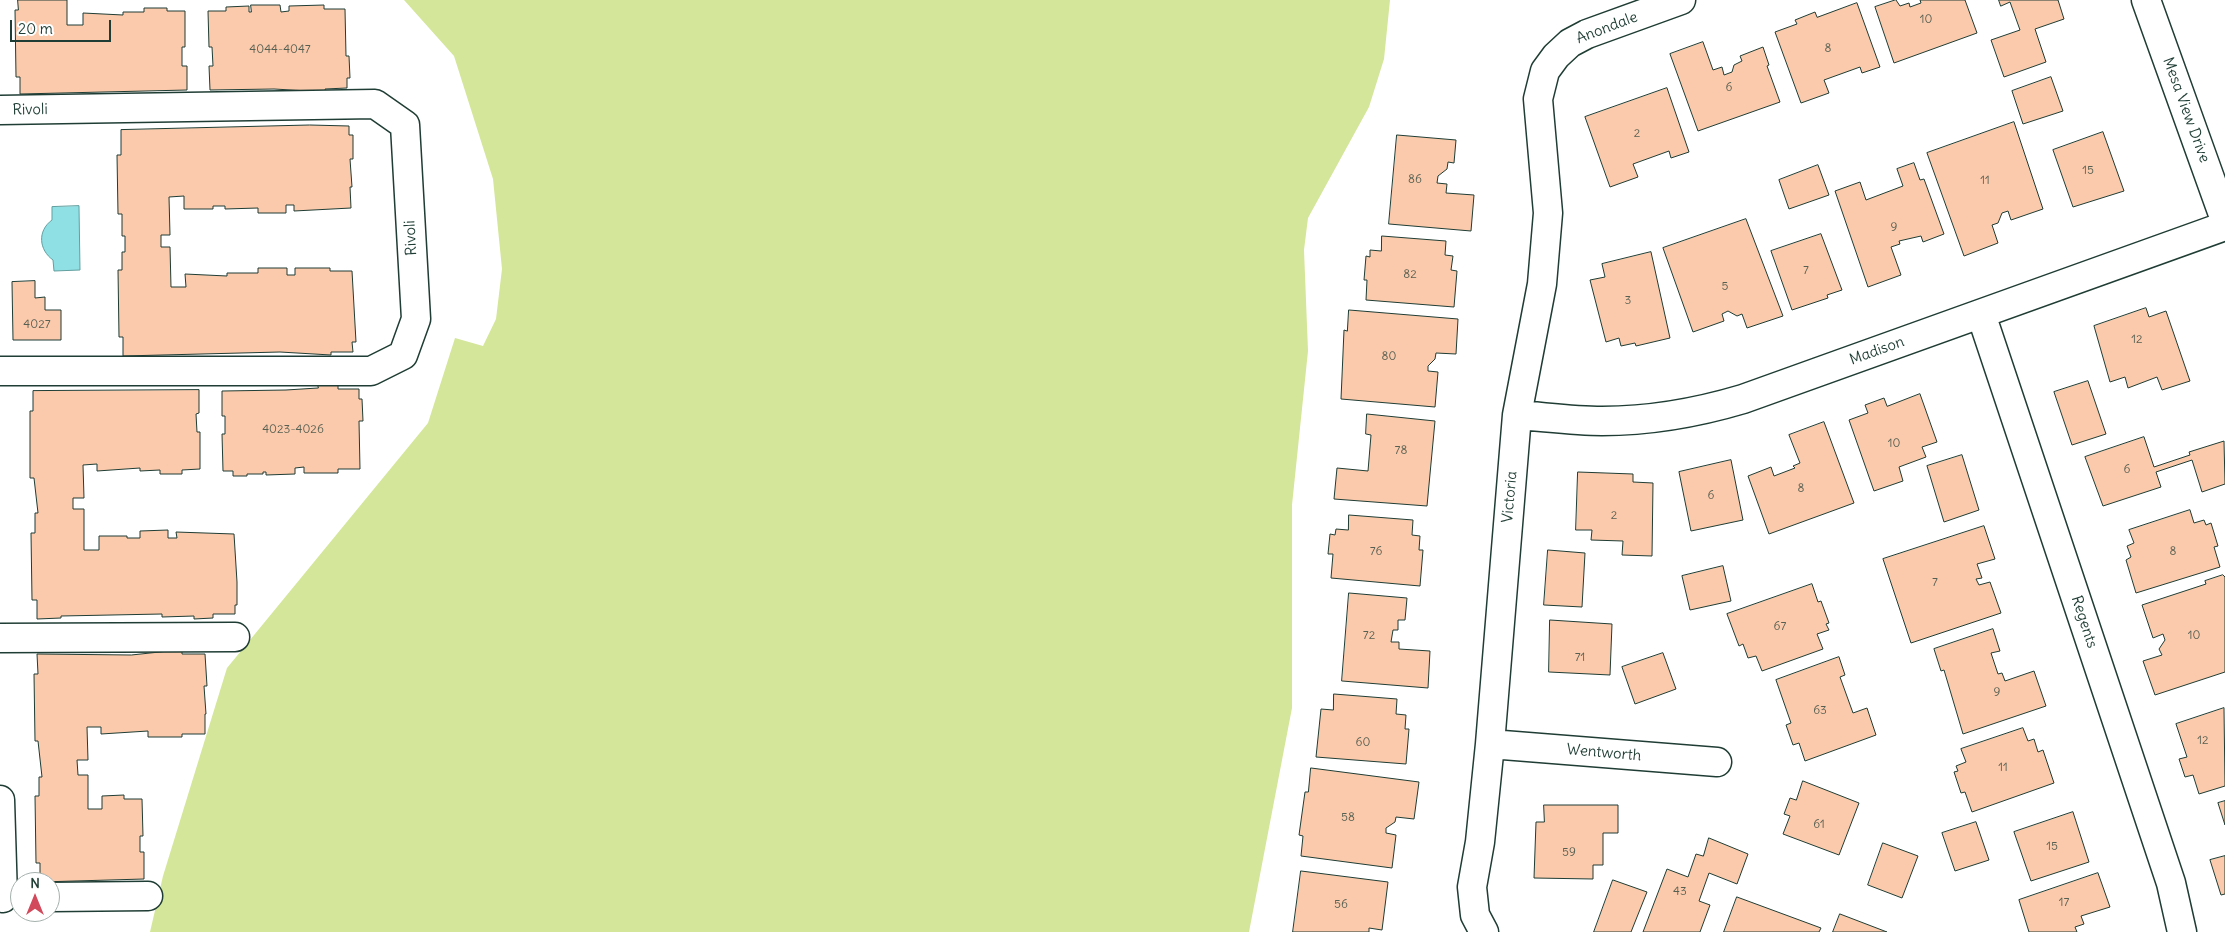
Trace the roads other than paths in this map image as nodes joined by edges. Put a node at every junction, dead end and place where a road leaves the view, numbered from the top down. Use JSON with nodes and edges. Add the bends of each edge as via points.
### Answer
{"nodes":[{"id":1,"x":1681,"y":0,"type":"edge"},
{"id":2,"x":2146,"y":0,"type":"edge"},
{"id":3,"x":1545,"y":71,"type":"joint"},
{"id":4,"x":0,"y":110,"type":"edge"},
{"id":5,"x":2225,"y":220,"type":"edge"},
{"id":6,"x":2225,"y":226,"type":"edge"},
{"id":7,"x":1981,"y":314,"type":"junction"},
{"id":8,"x":0,"y":371,"type":"edge"},
{"id":9,"x":1517,"y":415,"type":"junction"},
{"id":10,"x":234,"y":637,"type":"dead end"},
{"id":11,"x":0,"y":638,"type":"edge"},
{"id":12,"x":1490,"y":744,"type":"junction"},
{"id":13,"x":1717,"y":762,"type":"dead end"},
{"id":14,"x":0,"y":800,"type":"edge"},
{"id":15,"x":148,"y":896,"type":"dead end"},
{"id":16,"x":60,"y":897,"type":"edge"},
{"id":17,"x":8,"y":898,"type":"edge"},
{"id":18,"x":1482,"y":928,"type":"edge"},
{"id":19,"x":2182,"y":932,"type":"edge"}],
"edges":[{"from":1,"to":3,"type":"street","name":"Anondale","via":[[1586,34],[1570,43]]},
{"from":2,"to":5,"type":"street","name":"Mesa View Drive"},
{"from":3,"to":9,"type":"street","name":"Victoria","via":[[1538,99],[1548,213],[1542,284]]},
{"from":4,"to":8,"type":"street","name":"Rivoli","via":[[375,104],[405,124],[416,319],[403,355],[371,371]]},
{"from":6,"to":7,"type":"street","name":"Madison"},
{"from":7,"to":9,"type":"street","name":"Madison","via":[[1743,399],[1703,410],[1663,418],[1602,421]]},
{"from":7,"to":19,"type":"street","name":"Regents","via":[[2171,883]]},
{"from":9,"to":12,"type":"street","name":"Victoria"},
{"from":10,"to":11,"type":"street"},
{"from":12,"to":13,"type":"street","name":"Wentworth"},
{"from":12,"to":18,"type":"street","name":"Victoria","via":[[1472,887],[1475,915]]},
{"from":14,"to":17,"type":"street"},
{"from":15,"to":16,"type":"street"}]}
